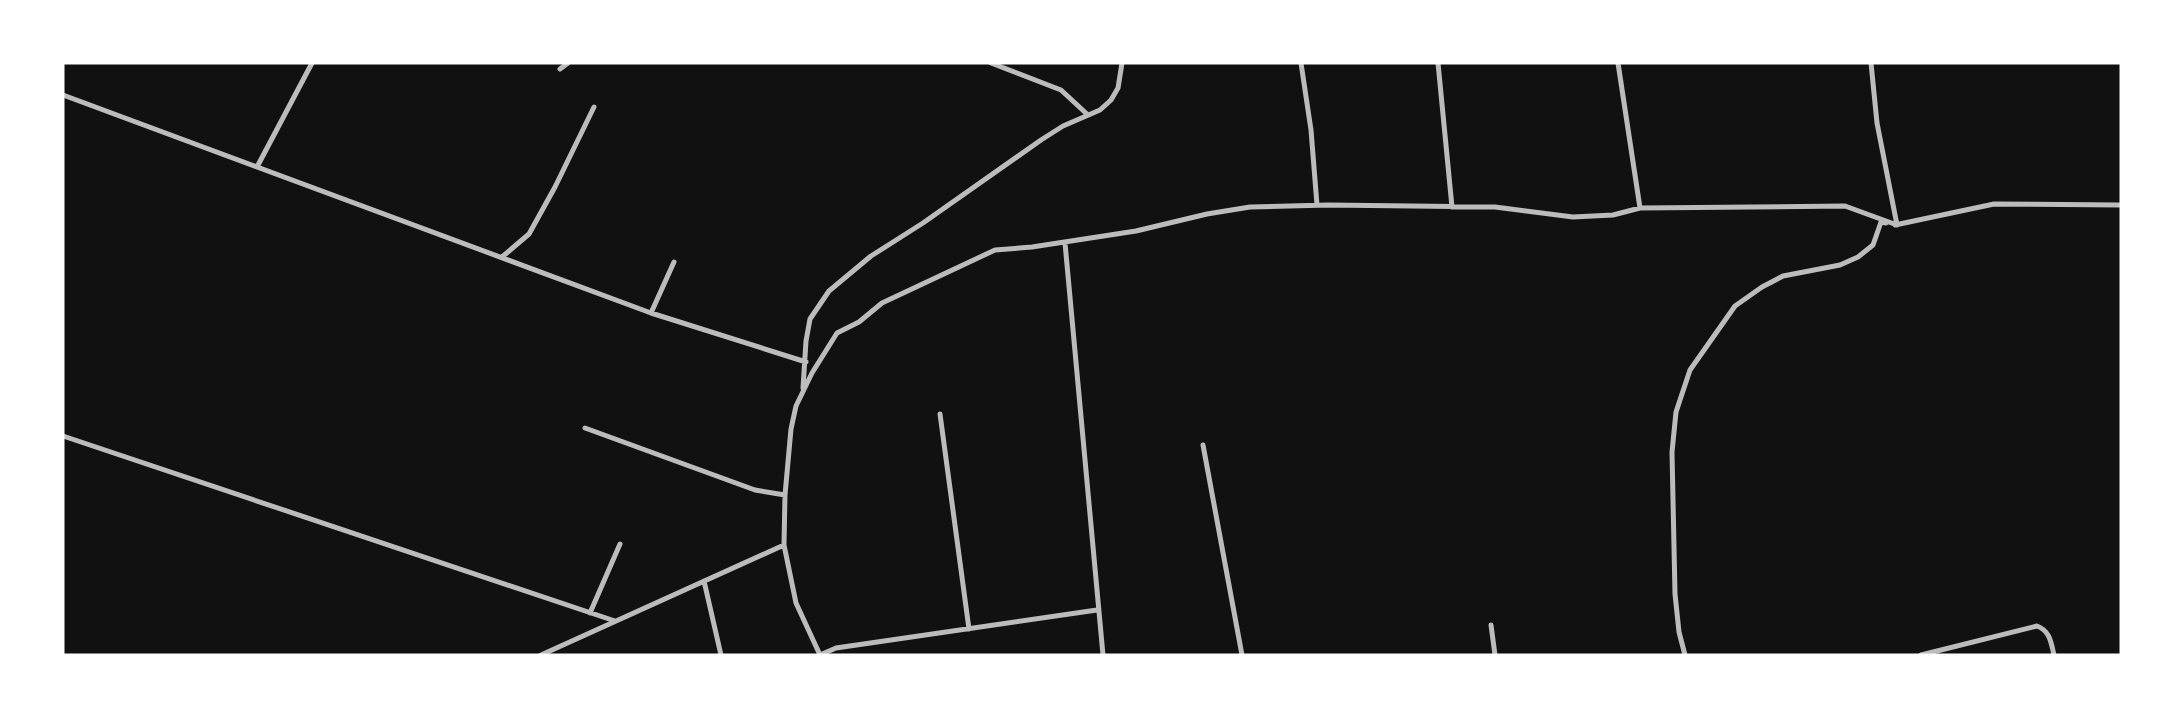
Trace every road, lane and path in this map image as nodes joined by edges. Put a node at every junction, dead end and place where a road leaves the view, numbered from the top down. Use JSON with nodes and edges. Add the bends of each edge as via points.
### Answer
{"nodes":[{"id":1,"x":312,"y":63,"type":"edge"},
{"id":2,"x":568,"y":63,"type":"edge"},
{"id":3,"x":991,"y":63,"type":"edge"},
{"id":4,"x":1122,"y":63,"type":"edge"},
{"id":5,"x":1301,"y":63,"type":"edge"},
{"id":6,"x":1437,"y":63,"type":"edge"},
{"id":7,"x":1618,"y":63,"type":"edge"},
{"id":8,"x":1871,"y":63,"type":"edge"},
{"id":9,"x":560,"y":69,"type":"dead end"},
{"id":10,"x":63,"y":95,"type":"edge"},
{"id":11,"x":594,"y":107,"type":"dead end"},
{"id":12,"x":1088,"y":115,"type":"junction"},
{"id":13,"x":257,"y":167,"type":"junction"},
{"id":14,"x":1317,"y":205,"type":"junction"},
{"id":15,"x":2121,"y":205,"type":"edge"},
{"id":16,"x":1452,"y":207,"type":"junction"},
{"id":17,"x":1640,"y":208,"type":"junction"},
{"id":18,"x":1897,"y":225,"type":"junction"},
{"id":19,"x":1065,"y":243,"type":"junction"},
{"id":20,"x":502,"y":257,"type":"junction"},
{"id":21,"x":674,"y":262,"type":"dead end"},
{"id":22,"x":651,"y":313,"type":"junction"},
{"id":23,"x":806,"y":362,"type":"junction"},
{"id":24,"x":802,"y":394,"type":"junction"},
{"id":25,"x":940,"y":414,"type":"dead end"},
{"id":26,"x":585,"y":428,"type":"dead end"},
{"id":27,"x":63,"y":436,"type":"edge"},
{"id":28,"x":1203,"y":446,"type":"dead end"},
{"id":29,"x":785,"y":495,"type":"junction"},
{"id":30,"x":620,"y":544,"type":"dead end"},
{"id":31,"x":784,"y":545,"type":"junction"},
{"id":32,"x":704,"y":581,"type":"junction"},
{"id":33,"x":1097,"y":610,"type":"junction"},
{"id":34,"x":590,"y":613,"type":"junction"},
{"id":35,"x":615,"y":621,"type":"junction"},
{"id":36,"x":1491,"y":625,"type":"dead end"},
{"id":37,"x":969,"y":629,"type":"junction"},
{"id":38,"x":552,"y":652,"type":"edge"},
{"id":39,"x":541,"y":655,"type":"edge"},
{"id":40,"x":721,"y":655,"type":"edge"},
{"id":41,"x":820,"y":655,"type":"edge"},
{"id":42,"x":1103,"y":655,"type":"edge"},
{"id":43,"x":1242,"y":655,"type":"edge"},
{"id":44,"x":1495,"y":655,"type":"edge"},
{"id":45,"x":1684,"y":655,"type":"edge"},
{"id":46,"x":1921,"y":655,"type":"edge"},
{"id":47,"x":2054,"y":655,"type":"edge"}],
"edges":[{"from":1,"to":13,"type":"street"},
{"from":2,"to":9,"type":"street"},
{"from":3,"to":12,"type":"street","via":[[1061,90]]},
{"from":4,"to":12,"type":"street","via":[[1118,88],[1111,100]]},
{"from":5,"to":14,"type":"street"},
{"from":6,"to":16,"type":"street"},
{"from":7,"to":17,"type":"street"},
{"from":8,"to":18,"type":"street","via":[[1877,123]]},
{"from":10,"to":13,"type":"street"},
{"from":11,"to":20,"type":"street","via":[[533,227],[520,244]]},
{"from":12,"to":23,"type":"street","via":[[1041,140],[871,256],[829,291],[810,319]]},
{"from":13,"to":20,"type":"street"},
{"from":14,"to":16,"type":"street"},
{"from":14,"to":19,"type":"street","via":[[1250,207]]},
{"from":15,"to":18,"type":"street","via":[[1994,204]]},
{"from":16,"to":17,"type":"street","via":[[1495,207],[1573,217],[1612,215]]},
{"from":17,"to":18,"type":"street","via":[[1845,206]]},
{"from":18,"to":45,"type":"street","via":[[1881,222],[1873,245],[1858,257],[1840,265],[1783,276],[1762,287],[1735,306],[1690,370],[1676,412],[1672,452],[1675,594]]},
{"from":19,"to":24,"type":"street","via":[[995,250],[882,303],[859,322],[837,333]]},
{"from":19,"to":33,"type":"street"},
{"from":20,"to":22,"type":"street"},
{"from":21,"to":22,"type":"street"},
{"from":22,"to":23,"type":"street"},
{"from":23,"to":24,"type":"street"},
{"from":24,"to":29,"type":"street","via":[[791,429]]},
{"from":25,"to":37,"type":"street"},
{"from":26,"to":29,"type":"street","via":[[755,490]]},
{"from":27,"to":34,"type":"street"},
{"from":28,"to":43,"type":"street"},
{"from":29,"to":31,"type":"street"},
{"from":30,"to":34,"type":"street"},
{"from":31,"to":32,"type":"street"},
{"from":31,"to":41,"type":"street","via":[[796,603]]},
{"from":32,"to":35,"type":"street"},
{"from":32,"to":40,"type":"street"},
{"from":33,"to":37,"type":"street"},
{"from":33,"to":42,"type":"street"},
{"from":34,"to":35,"type":"street"},
{"from":35,"to":38,"type":"street"},
{"from":36,"to":44,"type":"street"},
{"from":37,"to":41,"type":"street","via":[[836,648]]},
{"from":38,"to":39,"type":"street"},
{"from":46,"to":47,"type":"street","via":[[2037,626],[2051,640]]}]}
